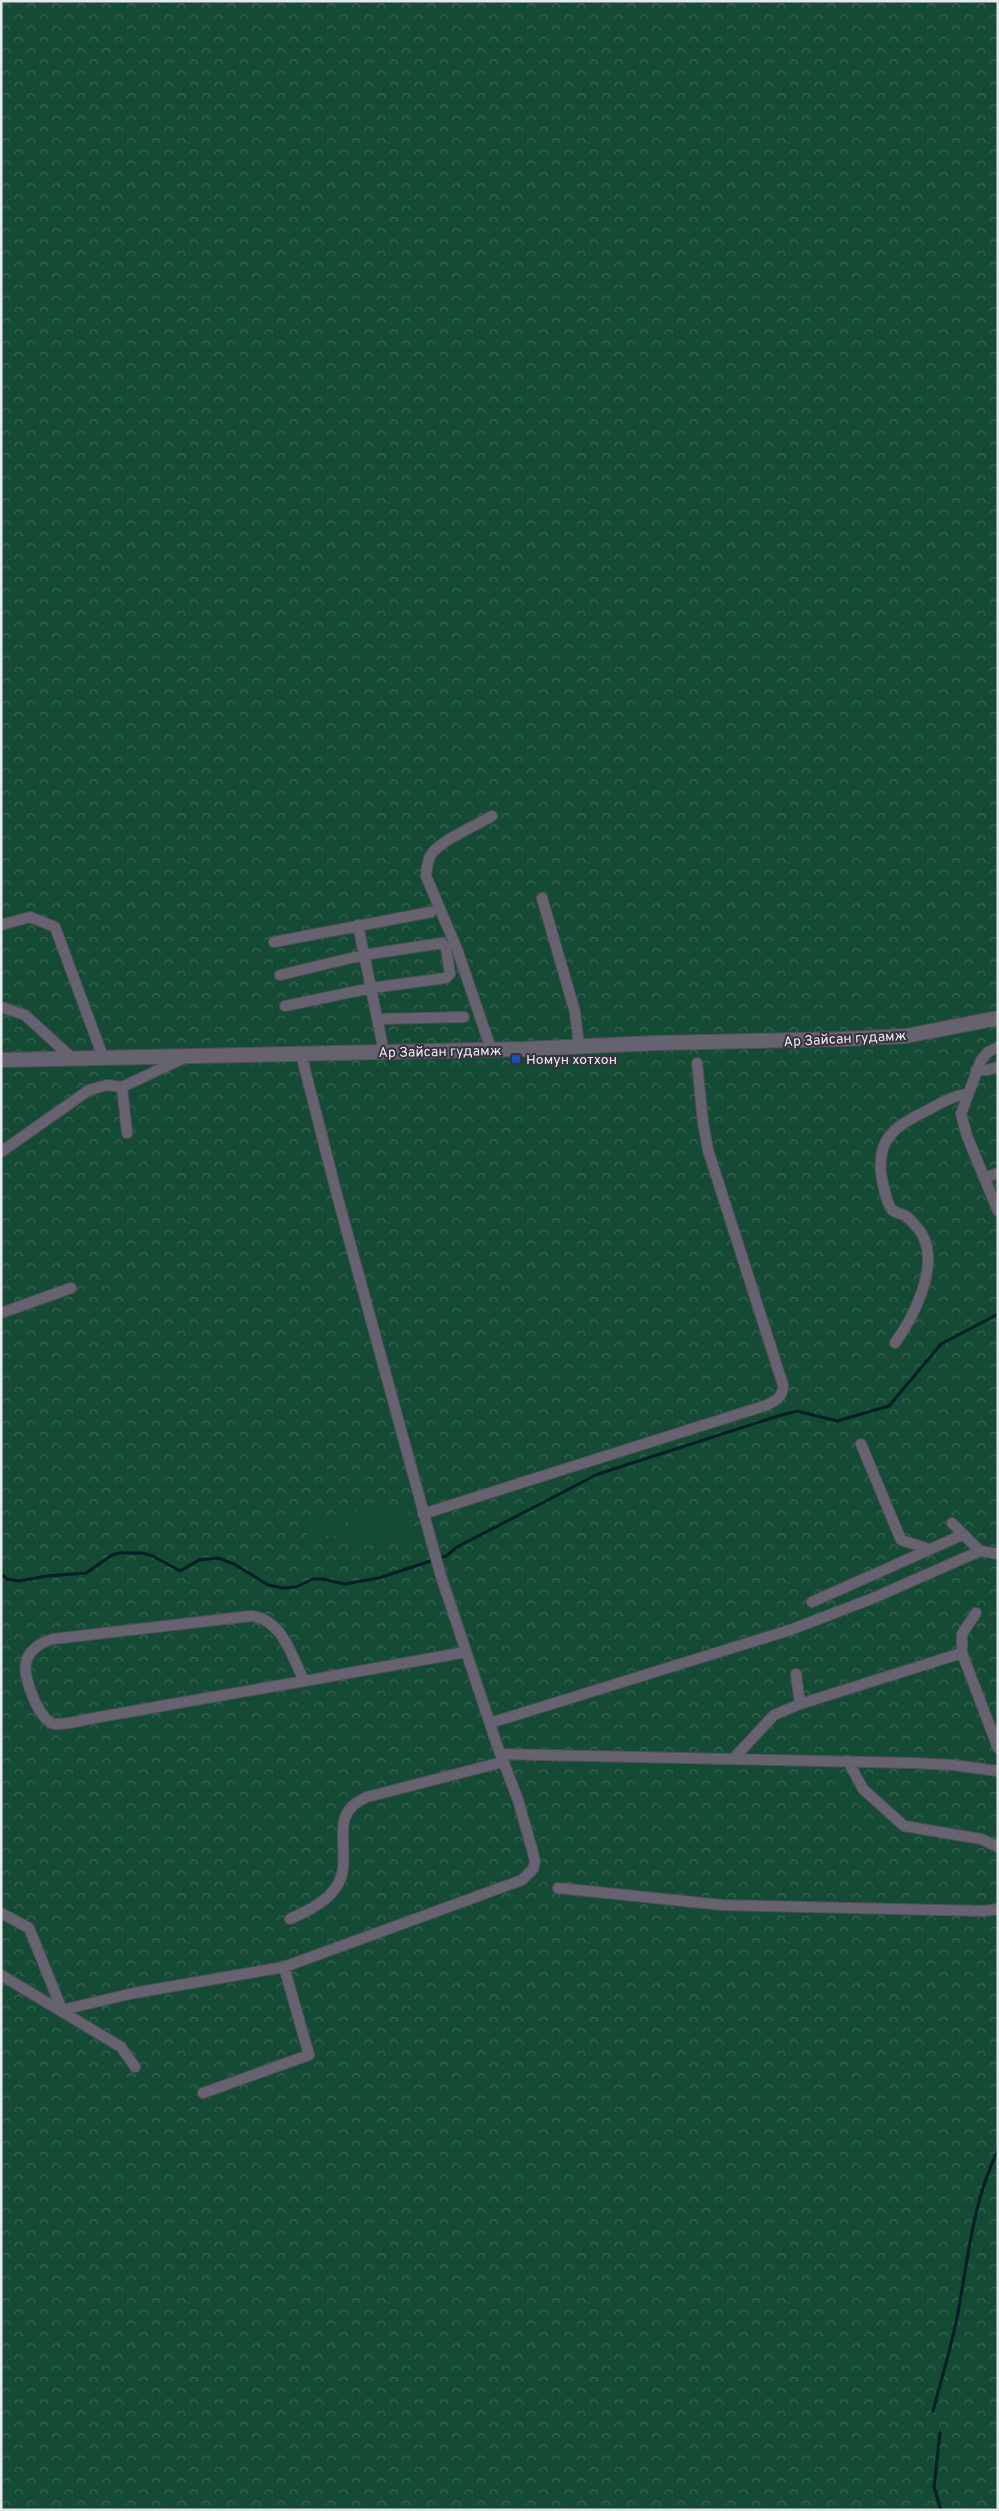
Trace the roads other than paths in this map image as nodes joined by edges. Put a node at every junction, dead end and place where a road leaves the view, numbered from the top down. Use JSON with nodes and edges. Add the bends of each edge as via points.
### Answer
{"nodes":[{"id":1,"x":492,"y":816,"type":"dead end"},
{"id":2,"x":542,"y":898,"type":"dead end"},
{"id":3,"x":431,"y":912,"type":"dead end"},
{"id":4,"x":1,"y":925,"type":"edge"},
{"id":5,"x":358,"y":925,"type":"junction"},
{"id":6,"x":274,"y":942,"type":"dead end"},
{"id":7,"x":364,"y":955,"type":"junction"},
{"id":8,"x":280,"y":975,"type":"dead end"},
{"id":9,"x":371,"y":988,"type":"junction"},
{"id":10,"x":285,"y":1006,"type":"dead end"},
{"id":11,"x":1,"y":1007,"type":"edge"},
{"id":12,"x":464,"y":1017,"type":"dead end"},
{"id":13,"x":998,"y":1018,"type":"edge"},
{"id":14,"x":377,"y":1019,"type":"junction"},
{"id":15,"x":579,"y":1046,"type":"junction"},
{"id":16,"x":998,"y":1046,"type":"edge"},
{"id":17,"x":491,"y":1050,"type":"junction"},
{"id":18,"x":384,"y":1052,"type":"junction"},
{"id":19,"x":301,"y":1054,"type":"junction"},
{"id":20,"x":189,"y":1056,"type":"junction"},
{"id":21,"x":103,"y":1057,"type":"junction"},
{"id":22,"x":73,"y":1059,"type":"junction"},
{"id":23,"x":1,"y":1060,"type":"edge"},
{"id":24,"x":697,"y":1063,"type":"dead end"},
{"id":25,"x":998,"y":1067,"type":"edge"},
{"id":26,"x":976,"y":1070,"type":"junction"},
{"id":27,"x":122,"y":1087,"type":"junction"},
{"id":28,"x":967,"y":1094,"type":"junction"},
{"id":29,"x":127,"y":1133,"type":"dead end"},
{"id":30,"x":1,"y":1152,"type":"edge"},
{"id":31,"x":998,"y":1173,"type":"edge"},
{"id":32,"x":984,"y":1178,"type":"junction"},
{"id":33,"x":998,"y":1211,"type":"edge"},
{"id":34,"x":71,"y":1288,"type":"dead end"},
{"id":35,"x":1,"y":1313,"type":"edge"},
{"id":36,"x":895,"y":1342,"type":"dead end"},
{"id":37,"x":861,"y":1444,"type":"dead end"},
{"id":38,"x":423,"y":1514,"type":"junction"},
{"id":39,"x":952,"y":1523,"type":"dead end"},
{"id":40,"x":962,"y":1535,"type":"junction"},
{"id":41,"x":928,"y":1549,"type":"junction"},
{"id":42,"x":980,"y":1551,"type":"junction"},
{"id":43,"x":998,"y":1554,"type":"edge"},
{"id":44,"x":812,"y":1602,"type":"dead end"},
{"id":45,"x":976,"y":1612,"type":"dead end"},
{"id":46,"x":466,"y":1652,"type":"junction"},
{"id":47,"x":962,"y":1654,"type":"junction"},
{"id":48,"x":796,"y":1674,"type":"dead end"},
{"id":49,"x":304,"y":1681,"type":"junction"},
{"id":50,"x":800,"y":1704,"type":"junction"},
{"id":51,"x":490,"y":1722,"type":"junction"},
{"id":52,"x":998,"y":1748,"type":"edge"},
{"id":53,"x":502,"y":1758,"type":"junction"},
{"id":54,"x":734,"y":1758,"type":"junction"},
{"id":55,"x":848,"y":1761,"type":"junction"},
{"id":56,"x":998,"y":1771,"type":"edge"},
{"id":57,"x":998,"y":1847,"type":"edge"},
{"id":58,"x":558,"y":1888,"type":"dead end"},
{"id":59,"x":998,"y":1908,"type":"edge"},
{"id":60,"x":1,"y":1913,"type":"edge"},
{"id":61,"x":290,"y":1919,"type":"dead end"},
{"id":62,"x":284,"y":1967,"type":"junction"},
{"id":63,"x":1,"y":1975,"type":"edge"},
{"id":64,"x":62,"y":2010,"type":"junction"},
{"id":65,"x":135,"y":2066,"type":"dead end"},
{"id":66,"x":203,"y":2093,"type":"dead end"}],
"edges":[{"from":1,"to":17,"type":"street","via":[[431,854],[426,876],[457,949]]},
{"from":2,"to":15,"type":"street","via":[[574,1012]]},
{"from":3,"to":5,"type":"street"},
{"from":4,"to":21,"type":"street","via":[[30,917],[55,927]]},
{"from":5,"to":6,"type":"street"},
{"from":5,"to":7,"type":"street"},
{"from":7,"to":8,"type":"street"},
{"from":7,"to":9,"type":"street"},
{"from":7,"to":9,"type":"street","via":[[442,943],[446,948],[449,976]]},
{"from":9,"to":10,"type":"street"},
{"from":9,"to":14,"type":"street"},
{"from":11,"to":22,"type":"street","via":[[25,1015]]},
{"from":12,"to":14,"type":"street"},
{"from":13,"to":15,"type":"street","name":"Ар Зайсан гудамж","via":[[895,1036]]},
{"from":14,"to":18,"type":"street"},
{"from":15,"to":17,"type":"street","name":"Ар Зайсан гудамж"},
{"from":16,"to":26,"type":"street","via":[[984,1055]]},
{"from":17,"to":18,"type":"street","name":"Ар Зайсан гудамж"},
{"from":18,"to":19,"type":"street","name":"Ар Зайсан гудамж"},
{"from":19,"to":20,"type":"street","name":"Ар Зайсан гудамж"},
{"from":19,"to":38,"type":"street"},
{"from":20,"to":21,"type":"street","name":"Ар Зайсан гудамж"},
{"from":20,"to":27,"type":"street"},
{"from":21,"to":22,"type":"street","name":"Ар Зайсан гудамж"},
{"from":22,"to":23,"type":"street","name":"Ар Зайсан гудамж"},
{"from":24,"to":38,"type":"street","via":[[708,1150],[783,1392],[767,1405]]},
{"from":25,"to":26,"type":"street"},
{"from":26,"to":28,"type":"street"},
{"from":27,"to":29,"type":"street"},
{"from":27,"to":30,"type":"street","via":[[107,1085],[89,1090]]},
{"from":28,"to":32,"type":"street","via":[[961,1119]]},
{"from":28,"to":36,"type":"street","via":[[957,1095],[905,1123],[888,1137],[881,1149],[882,1184],[888,1202],[892,1210],[906,1217],[923,1236],[928,1260],[923,1291],[906,1328]]},
{"from":31,"to":32,"type":"street"},
{"from":32,"to":33,"type":"street"},
{"from":34,"to":35,"type":"street"},
{"from":37,"to":41,"type":"street","via":[[901,1540]]},
{"from":38,"to":46,"type":"street"},
{"from":39,"to":40,"type":"street"},
{"from":40,"to":41,"type":"street"},
{"from":40,"to":42,"type":"street"},
{"from":41,"to":44,"type":"street"},
{"from":42,"to":43,"type":"street"},
{"from":42,"to":51,"type":"street","via":[[871,1600],[790,1630]]},
{"from":45,"to":47,"type":"street","via":[[962,1634]]},
{"from":46,"to":49,"type":"street"},
{"from":46,"to":51,"type":"street"},
{"from":47,"to":50,"type":"street"},
{"from":47,"to":52,"type":"street"},
{"from":48,"to":50,"type":"street"},
{"from":49,"to":49,"type":"street","via":[[55,1724],[42,1713],[28,1684],[25,1668],[33,1650],[53,1639],[251,1616],[262,1618],[278,1630]]},
{"from":50,"to":54,"type":"street","via":[[774,1715]]},
{"from":51,"to":53,"type":"street"},
{"from":53,"to":54,"type":"street"},
{"from":53,"to":61,"type":"street","via":[[355,1802],[345,1813],[341,1876],[334,1890],[312,1908]]},
{"from":53,"to":62,"type":"street","via":[[535,1861],[528,1877]]},
{"from":54,"to":55,"type":"street"},
{"from":55,"to":56,"type":"street","via":[[953,1765]]},
{"from":55,"to":57,"type":"street","via":[[863,1789],[904,1826],[981,1839]]},
{"from":58,"to":59,"type":"street","via":[[722,1905],[984,1911]]},
{"from":60,"to":64,"type":"street","via":[[29,1928]]},
{"from":62,"to":64,"type":"street","via":[[134,1993]]},
{"from":62,"to":66,"type":"street","via":[[309,2055]]},
{"from":63,"to":64,"type":"street"},
{"from":64,"to":65,"type":"street","via":[[121,2047]]}]}
